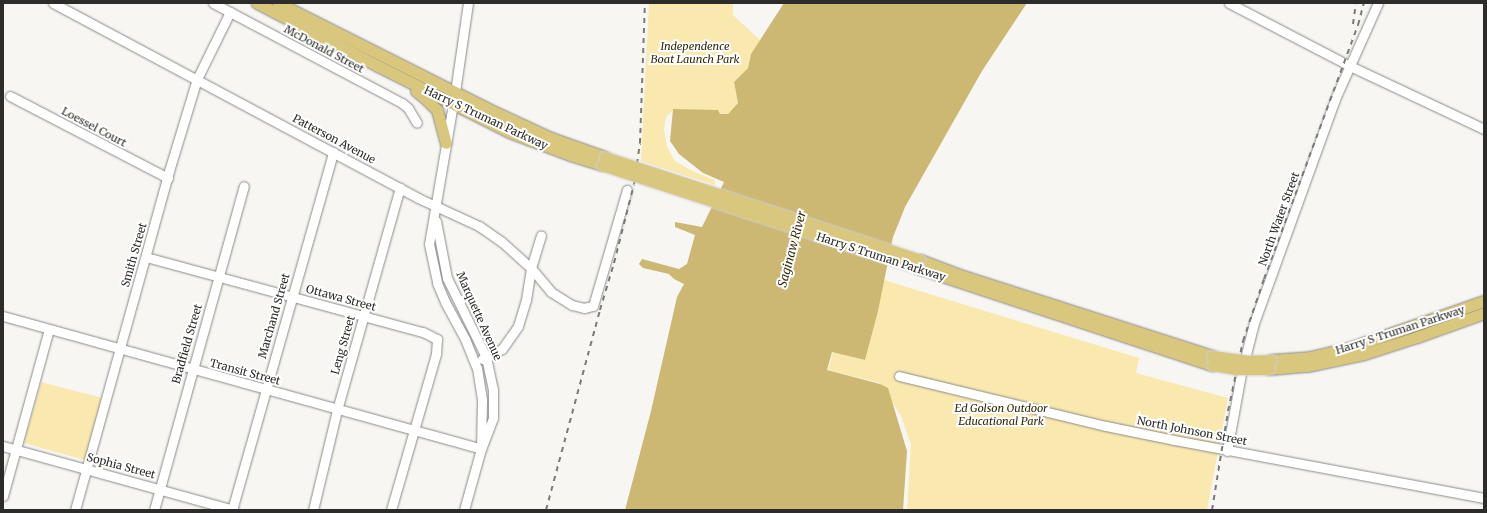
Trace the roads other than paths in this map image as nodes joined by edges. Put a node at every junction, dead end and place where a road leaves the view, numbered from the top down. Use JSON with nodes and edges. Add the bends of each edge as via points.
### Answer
{"nodes":[{"id":1,"x":53,"y":3,"type":"edge"},
{"id":2,"x":213,"y":3,"type":"edge"},
{"id":3,"x":257,"y":3,"type":"edge"},
{"id":4,"x":278,"y":3,"type":"edge"},
{"id":5,"x":468,"y":3,"type":"edge"},
{"id":6,"x":1229,"y":3,"type":"edge"},
{"id":7,"x":1378,"y":3,"type":"edge"},
{"id":8,"x":230,"y":12,"type":"junction"},
{"id":9,"x":1350,"y":66,"type":"junction"},
{"id":10,"x":395,"y":75,"type":"junction"},
{"id":11,"x":197,"y":79,"type":"junction"},
{"id":12,"x":455,"y":92,"type":"junction"},
{"id":13,"x":10,"y":96,"type":"dead end"},
{"id":14,"x":453,"y":104,"type":"junction"},
{"id":15,"x":417,"y":123,"type":"dead end"},
{"id":16,"x":1484,"y":129,"type":"edge"},
{"id":17,"x":446,"y":143,"type":"junction"},
{"id":18,"x":333,"y":152,"type":"junction"},
{"id":19,"x":604,"y":161,"type":"junction"},
{"id":20,"x":168,"y":178,"type":"junction"},
{"id":21,"x":244,"y":186,"type":"dead end"},
{"id":22,"x":400,"y":188,"type":"junction"},
{"id":23,"x":627,"y":190,"type":"dead end"},
{"id":24,"x":435,"y":211,"type":"junction"},
{"id":25,"x":541,"y":235,"type":"dead end"},
{"id":26,"x":146,"y":257,"type":"junction"},
{"id":27,"x":531,"y":268,"type":"junction"},
{"id":28,"x":220,"y":276,"type":"junction"},
{"id":29,"x":292,"y":297,"type":"junction"},
{"id":30,"x":1484,"y":301,"type":"edge"},
{"id":31,"x":1484,"y":313,"type":"edge"},
{"id":32,"x":3,"y":316,"type":"edge"},
{"id":33,"x":364,"y":317,"type":"junction"},
{"id":34,"x":49,"y":330,"type":"junction"},
{"id":35,"x":120,"y":349,"type":"junction"},
{"id":36,"x":486,"y":357,"type":"junction"},
{"id":37,"x":474,"y":361,"type":"junction"},
{"id":38,"x":1270,"y":364,"type":"junction"},
{"id":39,"x":192,"y":370,"type":"junction"},
{"id":40,"x":899,"y":376,"type":"dead end"},
{"id":41,"x":266,"y":390,"type":"junction"},
{"id":42,"x":338,"y":410,"type":"junction"},
{"id":43,"x":414,"y":431,"type":"junction"},
{"id":44,"x":3,"y":446,"type":"edge"},
{"id":45,"x":481,"y":449,"type":"junction"},
{"id":46,"x":15,"y":450,"type":"junction"},
{"id":47,"x":1227,"y":451,"type":"junction"},
{"id":48,"x":87,"y":469,"type":"junction"},
{"id":49,"x":160,"y":489,"type":"junction"},
{"id":50,"x":3,"y":496,"type":"edge"},
{"id":51,"x":1484,"y":498,"type":"edge"},
{"id":52,"x":75,"y":510,"type":"edge"},
{"id":53,"x":154,"y":510,"type":"edge"},
{"id":54,"x":233,"y":510,"type":"edge"},
{"id":55,"x":313,"y":510,"type":"edge"},
{"id":56,"x":391,"y":510,"type":"edge"},
{"id":57,"x":464,"y":510,"type":"edge"}],
"edges":[{"from":1,"to":11,"type":"street","name":"Patterson Avenue"},
{"from":2,"to":8,"type":"street","name":"McDonald Street"},
{"from":3,"to":10,"type":"main road","name":"Harry S Truman Parkway"},
{"from":4,"to":12,"type":"main road","name":"Harry S Truman Parkway"},
{"from":5,"to":12,"type":"street","name":"Marquette Avenue"},
{"from":6,"to":9,"type":"street"},
{"from":7,"to":9,"type":"street","name":"North Water Street"},
{"from":8,"to":11,"type":"street","name":"Smith Street"},
{"from":8,"to":15,"type":"street","name":"McDonald Street","via":[[402,103]]},
{"from":9,"to":16,"type":"street"},
{"from":9,"to":47,"type":"street","name":"North Water Street","via":[[1254,323]]},
{"from":10,"to":14,"type":"main road","name":"Harry S Truman Parkway"},
{"from":10,"to":17,"type":"main road","via":[[435,108]]},
{"from":11,"to":18,"type":"street","name":"Patterson Avenue"},
{"from":11,"to":20,"type":"street","name":"Smith Street"},
{"from":12,"to":14,"type":"street","name":"Marquette Avenue"},
{"from":12,"to":19,"type":"main road","name":"Harry S Truman Parkway"},
{"from":13,"to":20,"type":"street","name":"Loessel Court"},
{"from":14,"to":17,"type":"street","name":"Marquette Avenue"},
{"from":14,"to":19,"type":"main road","name":"Harry S Truman Parkway","via":[[530,141]]},
{"from":17,"to":24,"type":"street","name":"Marquette Avenue"},
{"from":18,"to":22,"type":"street","name":"Patterson Avenue"},
{"from":18,"to":29,"type":"street","name":"Marchand Street"},
{"from":19,"to":38,"type":"main road","name":"Harry S Truman Parkway","bridge":true,"via":[[963,276],[1212,361]]},
{"from":20,"to":26,"type":"street","name":"Smith Street"},
{"from":21,"to":28,"type":"street","name":"Bradfield Street"},
{"from":22,"to":24,"type":"street","name":"Patterson Avenue"},
{"from":22,"to":33,"type":"street","name":"Leng Street"},
{"from":23,"to":27,"type":"street","name":"Patterson Avenue","via":[[593,306],[584,308],[562,299],[551,292]]},
{"from":24,"to":27,"type":"street","name":"Patterson Avenue","via":[[479,226],[502,242]]},
{"from":24,"to":36,"type":"street","name":"Marquette Avenue","via":[[447,278]]},
{"from":24,"to":37,"type":"street","name":"Marquette Avenue","via":[[429,244],[434,272],[445,302],[465,338]]},
{"from":25,"to":27,"type":"street"},
{"from":26,"to":28,"type":"street","name":"Ottawa Street"},
{"from":26,"to":35,"type":"street","name":"Smith Street"},
{"from":27,"to":36,"type":"street","via":[[526,300],[518,326],[502,349]]},
{"from":28,"to":29,"type":"street","name":"Ottawa Street"},
{"from":28,"to":39,"type":"street","name":"Bradfield Street"},
{"from":29,"to":33,"type":"street","name":"Ottawa Street"},
{"from":29,"to":41,"type":"street","name":"Marchand Street"},
{"from":30,"to":38,"type":"main road","name":"Harry S Truman Parkway","via":[[1346,349]]},
{"from":31,"to":38,"type":"main road","name":"Harry S Truman Parkway","via":[[1364,354],[1315,364]]},
{"from":32,"to":34,"type":"street","name":"Transit Street"},
{"from":33,"to":42,"type":"street","name":"Leng Street"},
{"from":33,"to":43,"type":"street","name":"Ottawa Street","via":[[423,332],[437,339],[436,354]]},
{"from":34,"to":35,"type":"street","name":"Transit Street"},
{"from":34,"to":46,"type":"street"},
{"from":35,"to":39,"type":"street","name":"Transit Street"},
{"from":35,"to":48,"type":"street","name":"Smith Street"},
{"from":36,"to":37,"type":"street"},
{"from":36,"to":45,"type":"street","name":"Marquette Avenue","via":[[493,390],[493,418]]},
{"from":37,"to":45,"type":"street","name":"Marquette Avenue","via":[[480,379],[482,400]]},
{"from":39,"to":41,"type":"street","name":"Transit Street"},
{"from":39,"to":49,"type":"street","name":"Bradfield Street"},
{"from":40,"to":47,"type":"street","name":"North Johnson Street","via":[[1106,426]]},
{"from":41,"to":42,"type":"street","name":"Transit Street"},
{"from":41,"to":54,"type":"street","name":"Marchand Street"},
{"from":42,"to":43,"type":"street","name":"Transit Street"},
{"from":42,"to":55,"type":"street","name":"Leng Street"},
{"from":43,"to":45,"type":"street","name":"Transit Street"},
{"from":43,"to":56,"type":"street"},
{"from":44,"to":46,"type":"street","name":"Sophia Street"},
{"from":45,"to":57,"type":"street","name":"Marquette Avenue"},
{"from":46,"to":48,"type":"street","name":"Sophia Street"},
{"from":46,"to":50,"type":"street"},
{"from":47,"to":51,"type":"street","name":"North Johnson Street"},
{"from":48,"to":49,"type":"street","name":"Sophia Street"},
{"from":48,"to":52,"type":"street","name":"Smith Street"},
{"from":49,"to":53,"type":"street","name":"Bradfield Street"},
{"from":49,"to":54,"type":"street","name":"Sophia Street"}]}
